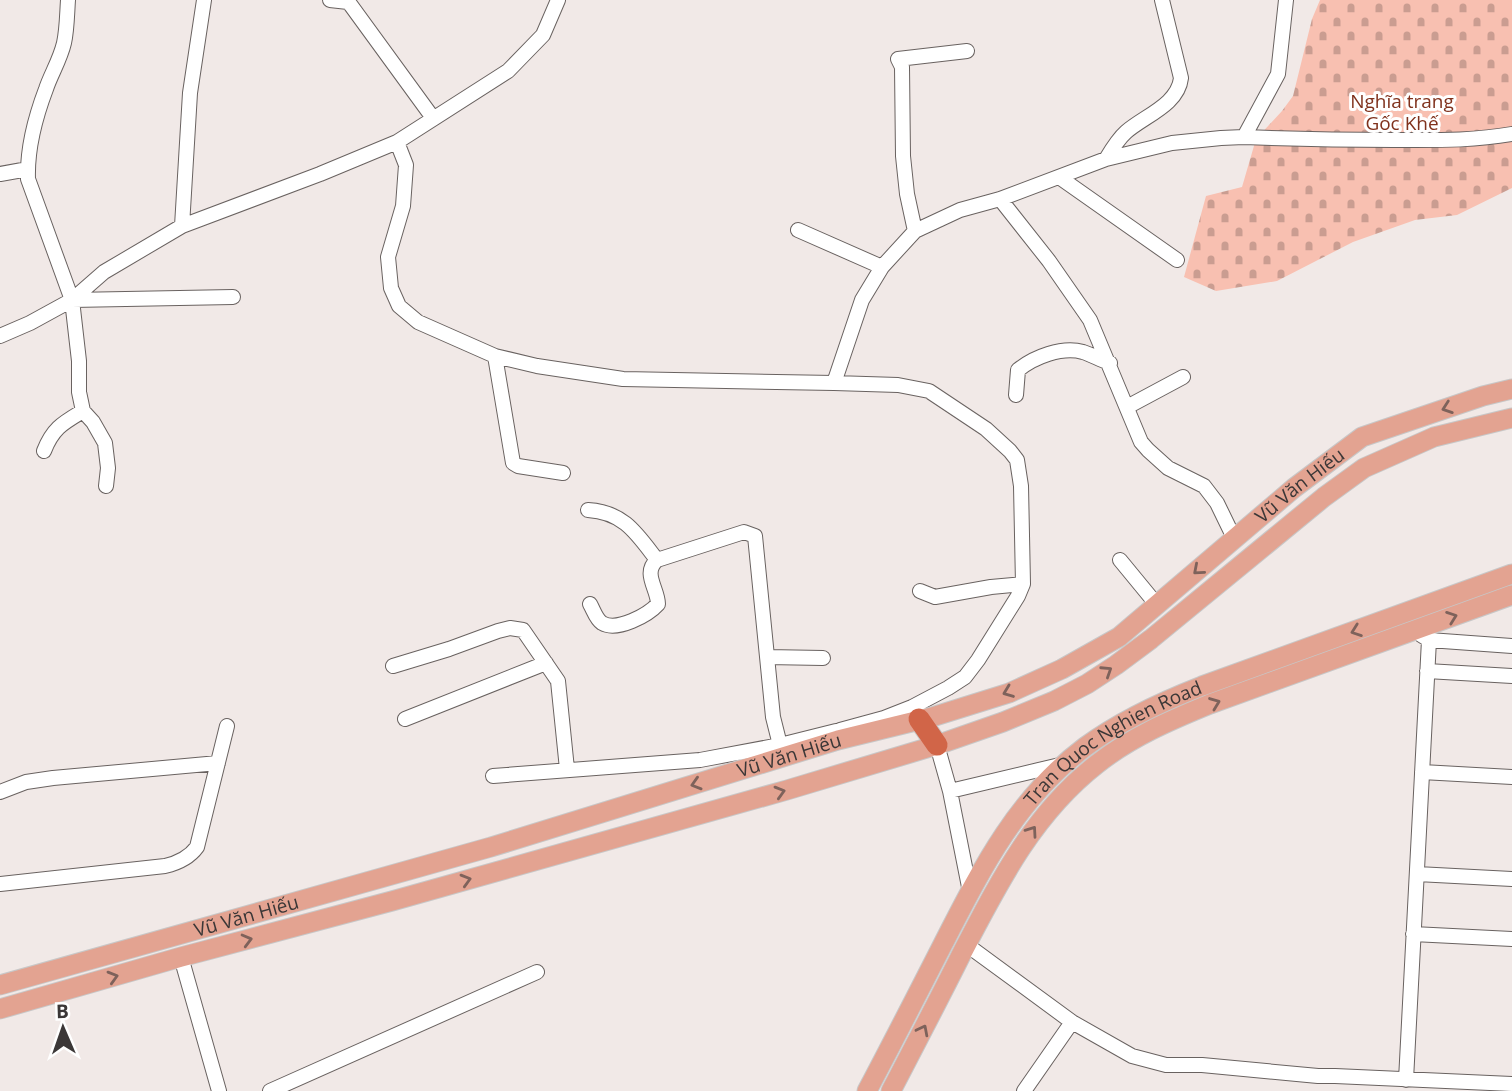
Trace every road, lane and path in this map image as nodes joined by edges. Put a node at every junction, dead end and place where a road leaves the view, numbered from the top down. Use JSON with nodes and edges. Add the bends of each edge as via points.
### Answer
{"nodes":[{"id":1,"x":68,"y":0,"type":"edge"},
{"id":2,"x":204,"y":0,"type":"edge"},
{"id":3,"x":330,"y":0,"type":"edge"},
{"id":4,"x":558,"y":0,"type":"edge"},
{"id":5,"x":1162,"y":0,"type":"edge"},
{"id":6,"x":1286,"y":0,"type":"edge"},
{"id":7,"x":348,"y":1,"type":"edge"},
{"id":8,"x":967,"y":51,"type":"dead end"},
{"id":9,"x":433,"y":118,"type":"junction"},
{"id":10,"x":1512,"y":134,"type":"edge"},
{"id":11,"x":1244,"y":137,"type":"junction"},
{"id":12,"x":397,"y":142,"type":"junction"},
{"id":13,"x":1106,"y":159,"type":"junction"},
{"id":14,"x":28,"y":169,"type":"junction"},
{"id":15,"x":0,"y":174,"type":"edge"},
{"id":16,"x":1059,"y":177,"type":"junction"},
{"id":17,"x":1000,"y":199,"type":"junction"},
{"id":18,"x":182,"y":226,"type":"junction"},
{"id":19,"x":798,"y":230,"type":"dead end"},
{"id":20,"x":915,"y":231,"type":"junction"},
{"id":21,"x":1177,"y":260,"type":"dead end"},
{"id":22,"x":882,"y":267,"type":"junction"},
{"id":23,"x":233,"y":297,"type":"dead end"},
{"id":24,"x":72,"y":300,"type":"junction"},
{"id":25,"x":0,"y":336,"type":"edge"},
{"id":26,"x":495,"y":356,"type":"junction"},
{"id":27,"x":1110,"y":363,"type":"junction"},
{"id":28,"x":1183,"y":377,"type":"dead end"},
{"id":29,"x":834,"y":383,"type":"junction"},
{"id":30,"x":1512,"y":389,"type":"edge"},
{"id":31,"x":1016,"y":396,"type":"dead end"},
{"id":32,"x":1127,"y":407,"type":"junction"},
{"id":33,"x":83,"y":411,"type":"junction"},
{"id":34,"x":1512,"y":418,"type":"edge"},
{"id":35,"x":44,"y":451,"type":"dead end"},
{"id":36,"x":563,"y":473,"type":"dead end"},
{"id":37,"x":106,"y":486,"type":"dead end"},
{"id":38,"x":588,"y":510,"type":"dead end"},
{"id":39,"x":1234,"y":538,"type":"junction"},
{"id":40,"x":657,"y":560,"type":"junction"},
{"id":41,"x":1120,"y":561,"type":"dead end"},
{"id":42,"x":1512,"y":574,"type":"edge"},
{"id":43,"x":1023,"y":584,"type":"junction"},
{"id":44,"x":920,"y":591,"type":"dead end"},
{"id":45,"x":1512,"y":595,"type":"edge"},
{"id":46,"x":590,"y":604,"type":"dead end"},
{"id":47,"x":1157,"y":605,"type":"junction"},
{"id":48,"x":1403,"y":614,"type":"junction"},
{"id":49,"x":1421,"y":635,"type":"junction"},
{"id":50,"x":1512,"y":646,"type":"edge"},
{"id":51,"x":767,"y":657,"type":"junction"},
{"id":52,"x":824,"y":658,"type":"dead end"},
{"id":53,"x":545,"y":663,"type":"junction"},
{"id":54,"x":393,"y":666,"type":"dead end"},
{"id":55,"x":1427,"y":671,"type":"junction"},
{"id":56,"x":1512,"y":676,"type":"edge"},
{"id":57,"x":405,"y":719,"type":"dead end"},
{"id":58,"x":919,"y":719,"type":"junction"},
{"id":59,"x":227,"y":726,"type":"dead end"},
{"id":60,"x":837,"y":735,"type":"junction"},
{"id":61,"x":780,"y":745,"type":"junction"},
{"id":62,"x":937,"y":745,"type":"junction"},
{"id":63,"x":218,"y":763,"type":"junction"},
{"id":64,"x":1066,"y":763,"type":"junction"},
{"id":65,"x":567,"y":769,"type":"junction"},
{"id":66,"x":1422,"y":772,"type":"junction"},
{"id":67,"x":493,"y":776,"type":"dead end"},
{"id":68,"x":1512,"y":777,"type":"edge"},
{"id":69,"x":950,"y":791,"type":"junction"},
{"id":70,"x":0,"y":792,"type":"edge"},
{"id":71,"x":1417,"y":874,"type":"junction"},
{"id":72,"x":1512,"y":879,"type":"edge"},
{"id":73,"x":0,"y":884,"type":"edge"},
{"id":74,"x":970,"y":892,"type":"junction"},
{"id":75,"x":1413,"y":934,"type":"junction"},
{"id":76,"x":1512,"y":939,"type":"edge"},
{"id":77,"x":967,"y":945,"type":"junction"},
{"id":78,"x":181,"y":957,"type":"junction"},
{"id":79,"x":537,"y":972,"type":"dead end"},
{"id":80,"x":0,"y":985,"type":"edge"},
{"id":81,"x":0,"y":1009,"type":"edge"},
{"id":82,"x":1072,"y":1022,"type":"junction"},
{"id":83,"x":1406,"y":1080,"type":"junction"},
{"id":84,"x":1512,"y":1084,"type":"edge"},
{"id":85,"x":219,"y":1091,"type":"edge"},
{"id":86,"x":270,"y":1091,"type":"edge"},
{"id":87,"x":867,"y":1091,"type":"edge"},
{"id":88,"x":891,"y":1091,"type":"edge"},
{"id":89,"x":1024,"y":1091,"type":"edge"}],
"edges":[{"from":1,"to":14,"type":"street","via":[[64,43],[33,128]]},
{"from":2,"to":18,"type":"street","via":[[190,93]]},
{"from":3,"to":7,"type":"street"},
{"from":4,"to":9,"type":"street","via":[[543,34],[508,71]]},
{"from":5,"to":13,"type":"street","via":[[1180,87],[1126,132]]},
{"from":6,"to":11,"type":"street","via":[[1278,74]]},
{"from":7,"to":9,"type":"street"},
{"from":8,"to":20,"type":"street","via":[[898,59],[907,194]]},
{"from":9,"to":12,"type":"street"},
{"from":10,"to":11,"type":"street","via":[[1457,140]]},
{"from":11,"to":13,"type":"street","via":[[1172,143]]},
{"from":12,"to":18,"type":"street"},
{"from":12,"to":26,"type":"street","via":[[406,165],[403,206],[388,257],[391,288],[399,306],[418,322]]},
{"from":13,"to":16,"type":"street"},
{"from":14,"to":15,"type":"street"},
{"from":14,"to":24,"type":"street"},
{"from":16,"to":17,"type":"street"},
{"from":16,"to":21,"type":"street"},
{"from":17,"to":20,"type":"street","via":[[960,210]]},
{"from":17,"to":27,"type":"street","via":[[1090,320]]},
{"from":18,"to":24,"type":"street","via":[[104,272]]},
{"from":19,"to":22,"type":"street"},
{"from":20,"to":22,"type":"street"},
{"from":22,"to":29,"type":"street","via":[[862,300]]},
{"from":23,"to":24,"type":"street"},
{"from":24,"to":25,"type":"street"},
{"from":24,"to":33,"type":"street"},
{"from":26,"to":29,"type":"street","via":[[623,379]]},
{"from":26,"to":36,"type":"street","via":[[513,463]]},
{"from":27,"to":31,"type":"street","via":[[1082,352],[1062,351],[1040,358],[1018,370]]},
{"from":27,"to":32,"type":"street"},
{"from":28,"to":32,"type":"street"},
{"from":29,"to":43,"type":"street","via":[[929,391],[1010,451],[1020,471]]},
{"from":30,"to":39,"type":"main road","name":"Vũ Văn Hiếu","one_way":true,"via":[[1362,438]]},
{"from":32,"to":39,"type":"street","via":[[1148,450],[1168,468],[1204,486]]},
{"from":33,"to":35,"type":"street","via":[[55,430]]},
{"from":33,"to":37,"type":"street","via":[[106,443]]},
{"from":62,"to":34,"type":"main road","name":"Vũ Văn Hiếu","one_way":true,"via":[[1054,701],[1116,666],[1364,468],[1434,437]]},
{"from":38,"to":40,"type":"street","via":[[610,513],[627,524]]},
{"from":39,"to":47,"type":"main road","name":"Vũ Văn Hiếu","one_way":true},
{"from":40,"to":46,"type":"street","via":[[650,571],[658,595],[652,610],[635,620],[608,625],[599,622]]},
{"from":40,"to":51,"type":"street","via":[[744,532],[755,536]]},
{"from":41,"to":47,"type":"street"},
{"from":42,"to":48,"type":"main road","name":"Tran Quoc Nghien Road"},
{"from":43,"to":44,"type":"street","via":[[935,597]]},
{"from":43,"to":60,"type":"street","via":[[965,677],[912,707]]},
{"from":49,"to":45,"type":"main road","name":"Tran Quoc Nghien Road","one_way":true},
{"from":47,"to":58,"type":"main road","name":"Vũ Văn Hiếu","one_way":true,"via":[[1119,637],[1062,669],[1009,693]]},
{"from":48,"to":49,"type":"main road"},
{"from":48,"to":64,"type":"main road","name":"Tran Quoc Nghien Road","one_way":true,"via":[[1163,702],[1125,721]]},
{"from":49,"to":50,"type":"street"},
{"from":49,"to":55,"type":"street"},
{"from":77,"to":49,"type":"main road","name":"Tran Quoc Nghien Road","one_way":true,"via":[[1001,880],[1042,817],[1098,763],[1186,714]]},
{"from":51,"to":52,"type":"street"},
{"from":51,"to":61,"type":"street"},
{"from":53,"to":54,"type":"street","via":[[523,631],[510,628]]},
{"from":53,"to":57,"type":"street"},
{"from":53,"to":65,"type":"street","via":[[558,681]]},
{"from":55,"to":56,"type":"street"},
{"from":55,"to":66,"type":"street"},
{"from":58,"to":60,"type":"main road","name":"Vũ Văn Hiếu"},
{"from":58,"to":62,"type":"highway"},
{"from":59,"to":63,"type":"street"},
{"from":60,"to":61,"type":"street"},
{"from":60,"to":80,"type":"main road","name":"Vũ Văn Hiếu","one_way":true,"via":[[491,847]]},
{"from":61,"to":65,"type":"street","via":[[699,760]]},
{"from":62,"to":69,"type":"street"},
{"from":78,"to":62,"type":"main road","name":"Vũ Văn Hiếu","one_way":true},
{"from":63,"to":70,"type":"street","via":[[53,778]]},
{"from":63,"to":73,"type":"street","via":[[197,847],[183,860],[165,866]]},
{"from":64,"to":69,"type":"street"},
{"from":64,"to":74,"type":"main road","name":"Tran Quoc Nghien Road","via":[[1025,804]]},
{"from":65,"to":67,"type":"street"},
{"from":66,"to":68,"type":"street"},
{"from":66,"to":71,"type":"street"},
{"from":69,"to":74,"type":"street"},
{"from":71,"to":72,"type":"street"},
{"from":71,"to":75,"type":"street"},
{"from":74,"to":87,"type":"main road","name":"Tran Quoc Nghien Road"},
{"from":75,"to":76,"type":"street"},
{"from":75,"to":83,"type":"street"},
{"from":77,"to":82,"type":"street"},
{"from":88,"to":77,"type":"main road","name":"Tran Quoc Nghien Road","one_way":true},
{"from":81,"to":78,"type":"main road","name":"Vũ Văn Hiếu","one_way":true},
{"from":78,"to":85,"type":"street"},
{"from":79,"to":86,"type":"street"},
{"from":82,"to":83,"type":"street","via":[[1132,1056],[1166,1065]]},
{"from":82,"to":89,"type":"street"},
{"from":83,"to":84,"type":"street"}]}
